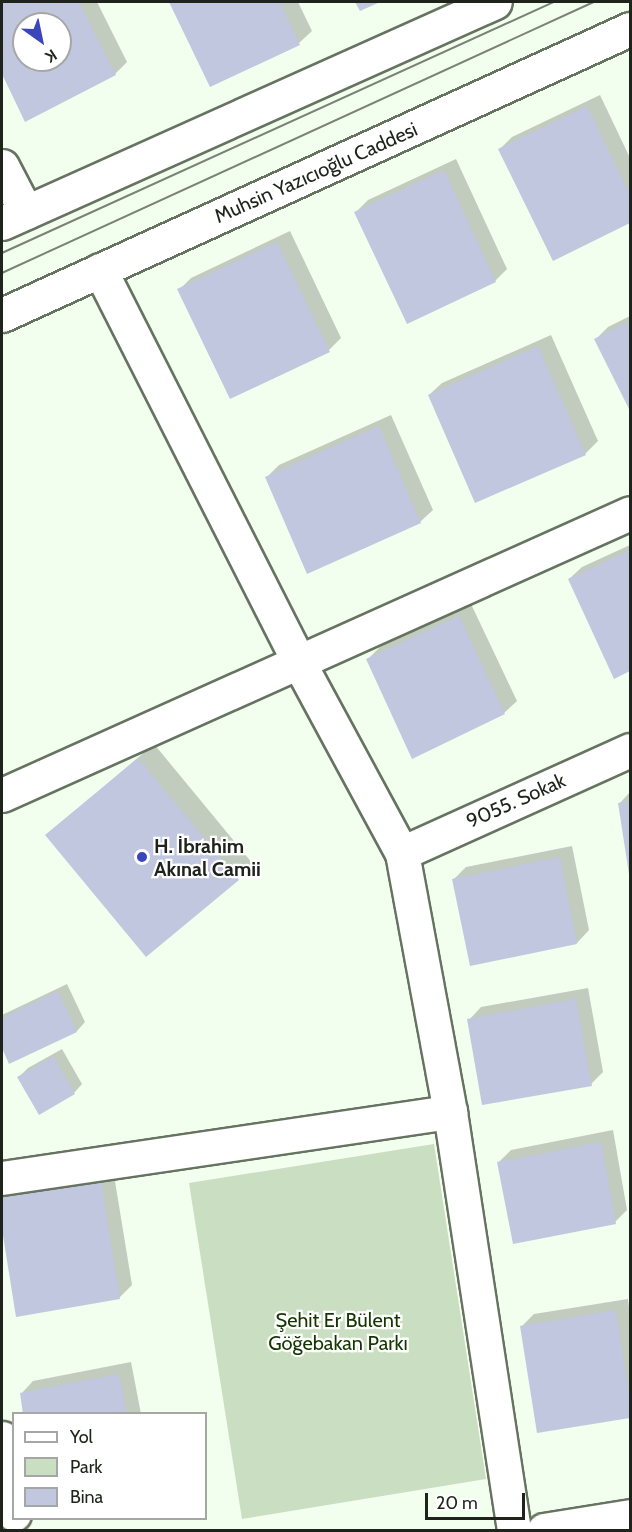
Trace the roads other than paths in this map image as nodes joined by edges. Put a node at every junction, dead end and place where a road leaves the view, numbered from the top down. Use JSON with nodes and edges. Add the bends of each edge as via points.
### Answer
{"nodes":[{"id":1,"x":495,"y":2,"type":"edge"},
{"id":2,"x":630,"y":29,"type":"edge"},
{"id":3,"x":2,"y":166,"type":"edge"},
{"id":4,"x":14,"y":217,"type":"edge"},
{"id":5,"x":100,"y":270,"type":"junction"},
{"id":6,"x":2,"y":315,"type":"edge"},
{"id":7,"x":630,"y":513,"type":"edge"},
{"id":8,"x":298,"y":661,"type":"junction"},
{"id":9,"x":630,"y":750,"type":"edge"},
{"id":10,"x":2,"y":795,"type":"edge"},
{"id":11,"x":402,"y":853,"type":"junction"},
{"id":12,"x":450,"y":1112,"type":"junction"},
{"id":13,"x":2,"y":1178,"type":"edge"},
{"id":14,"x":2,"y":1438,"type":"edge"},
{"id":15,"x":12,"y":1503,"type":"edge"},
{"id":16,"x":630,"y":1516,"type":"edge"},
{"id":17,"x":514,"y":1530,"type":"edge"},
{"id":18,"x":544,"y":1530,"type":"edge"}],
"edges":[{"from":1,"to":4,"type":"street"},
{"from":2,"to":5,"type":"street","name":"Muhsin Yazıcıoğlu Caddesi"},
{"from":3,"to":4,"type":"street"},
{"from":5,"to":6,"type":"street","name":"Muhsin Yazıcıoğlu Caddesi"},
{"from":5,"to":8,"type":"street"},
{"from":7,"to":8,"type":"street"},
{"from":8,"to":10,"type":"street"},
{"from":8,"to":11,"type":"street"},
{"from":9,"to":11,"type":"street","name":"9055. Sokak"},
{"from":11,"to":12,"type":"street"},
{"from":12,"to":13,"type":"street"},
{"from":12,"to":17,"type":"street"},
{"from":14,"to":15,"type":"street"},
{"from":16,"to":18,"type":"street"}]}
